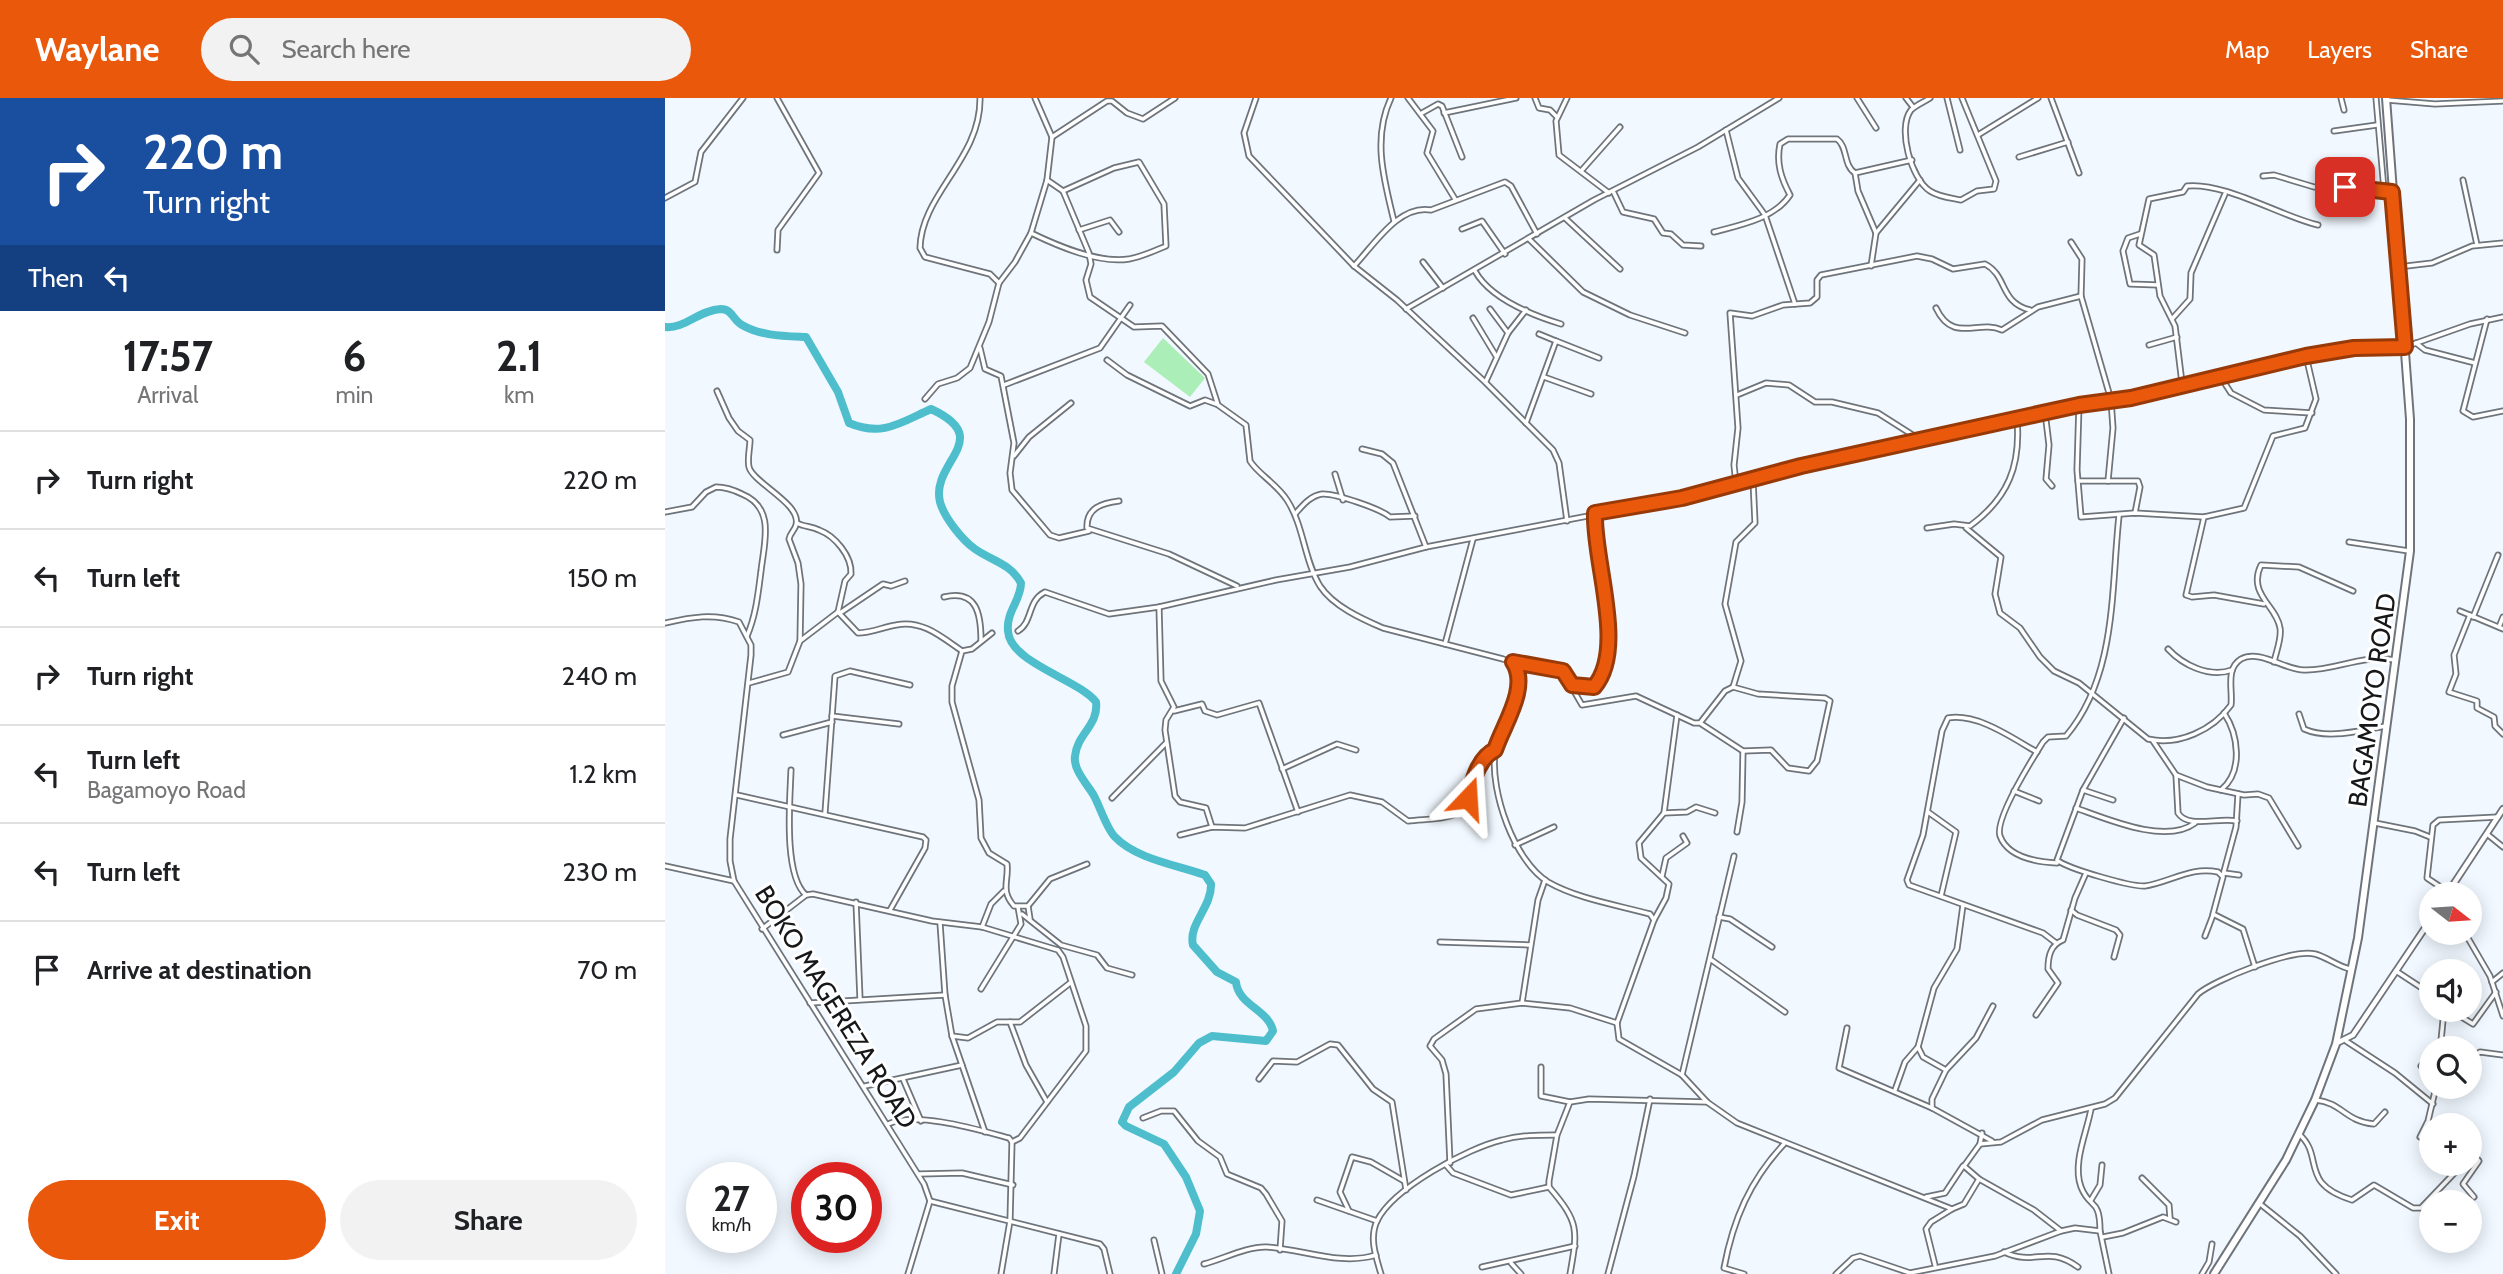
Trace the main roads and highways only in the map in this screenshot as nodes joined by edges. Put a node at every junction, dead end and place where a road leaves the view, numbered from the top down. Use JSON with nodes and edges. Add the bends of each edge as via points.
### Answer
{"nodes":[{"id":1,"x":2386,"y":99,"type":"edge"},
{"id":2,"x":2214,"y":1274,"type":"edge"}],
"edges":[{"from":1,"to":2,"type":"highway","name":"BAGAMOYO ROAD","via":[[2412,462],[2410,551],[2389,726],[2353,970],[2336,1044],[2299,1134]]}]}
